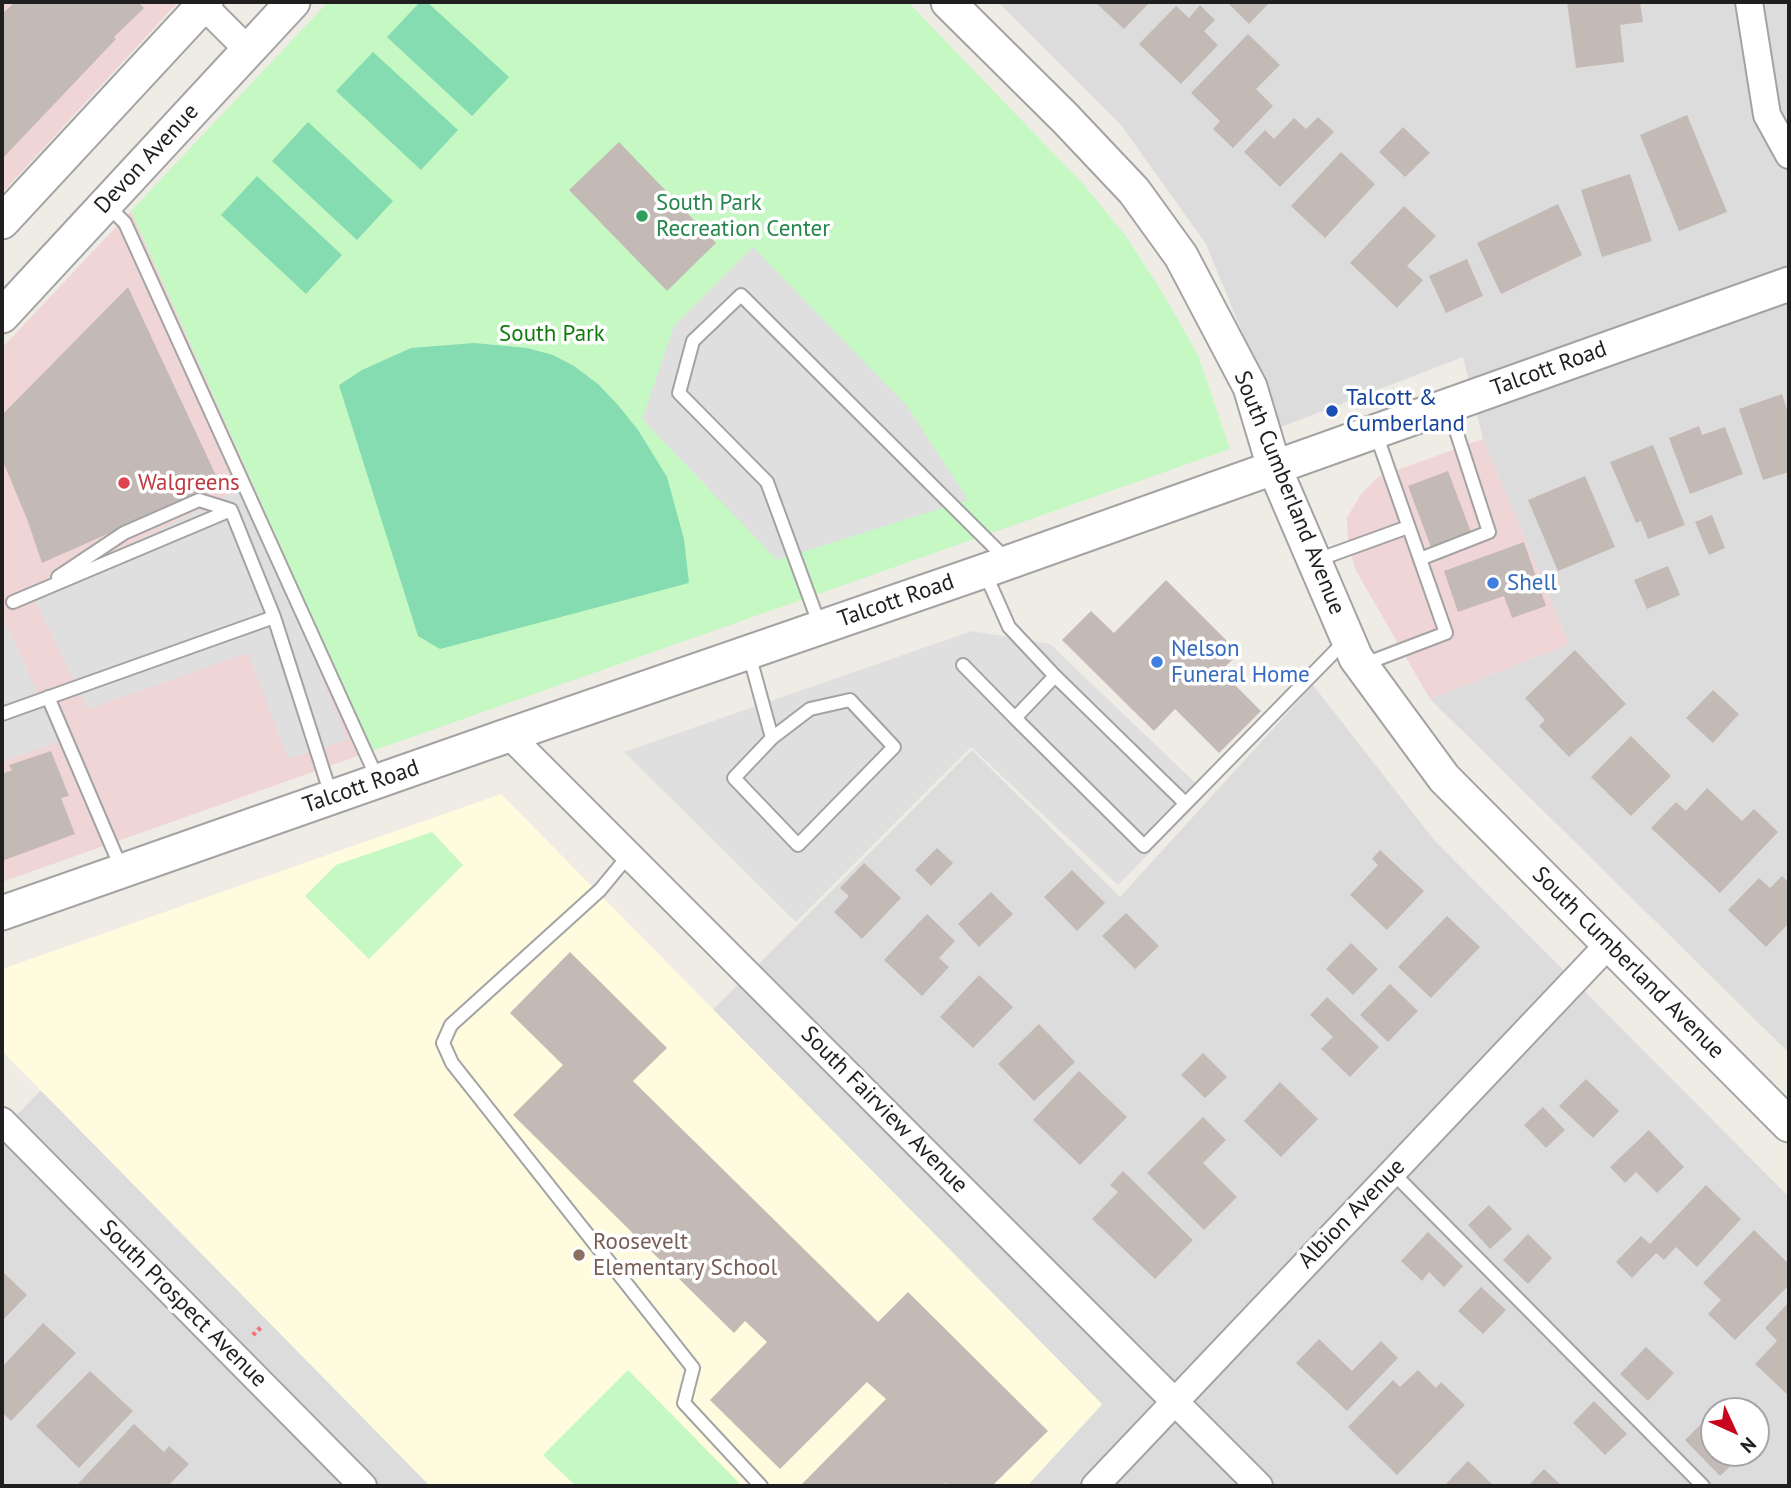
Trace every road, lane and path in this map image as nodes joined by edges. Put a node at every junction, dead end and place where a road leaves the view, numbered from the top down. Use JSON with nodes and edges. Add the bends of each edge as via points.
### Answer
{"nodes":[{"id":1,"x":293,"y":2,"type":"edge"},
{"id":2,"x":948,"y":2,"type":"edge"},
{"id":3,"x":1749,"y":2,"type":"edge"},
{"id":4,"x":203,"y":3,"type":"edge"},
{"id":5,"x":248,"y":50,"type":"junction"},
{"id":6,"x":1789,"y":155,"type":"edge"},
{"id":7,"x":106,"y":204,"type":"junction"},
{"id":8,"x":2,"y":222,"type":"edge"},
{"id":9,"x":1789,"y":284,"type":"edge"},
{"id":10,"x":2,"y":316,"type":"edge"},
{"id":11,"x":1447,"y":405,"type":"junction"},
{"id":12,"x":1375,"y":431,"type":"junction"},
{"id":13,"x":1274,"y":467,"type":"junction"},
{"id":14,"x":231,"y":510,"type":"junction"},
{"id":15,"x":1408,"y":527,"type":"junction"},
{"id":16,"x":1420,"y":559,"type":"junction"},
{"id":17,"x":1314,"y":561,"type":"junction"},
{"id":18,"x":996,"y":567,"type":"junction"},
{"id":19,"x":32,"y":594,"type":"junction"},
{"id":20,"x":13,"y":602,"type":"dead end"},
{"id":21,"x":274,"y":617,"type":"junction"},
{"id":22,"x":820,"y":627,"type":"junction"},
{"id":23,"x":1354,"y":651,"type":"junction"},
{"id":24,"x":748,"y":652,"type":"junction"},
{"id":25,"x":962,"y":665,"type":"dead end"},
{"id":26,"x":1055,"y":676,"type":"junction"},
{"id":27,"x":48,"y":696,"type":"junction"},
{"id":28,"x":2,"y":714,"type":"edge"},
{"id":29,"x":1015,"y":718,"type":"junction"},
{"id":30,"x":509,"y":734,"type":"junction"},
{"id":31,"x":772,"y":738,"type":"junction"},
{"id":32,"x":378,"y":781,"type":"junction"},
{"id":33,"x":332,"y":797,"type":"junction"},
{"id":34,"x":1185,"y":803,"type":"junction"},
{"id":35,"x":629,"y":855,"type":"junction"},
{"id":36,"x":122,"y":871,"type":"junction"},
{"id":37,"x":2,"y":913,"type":"edge"},
{"id":38,"x":1610,"y":943,"type":"junction"},
{"id":39,"x":2,"y":1121,"type":"edge"},
{"id":40,"x":1789,"y":1125,"type":"edge"},
{"id":41,"x":1392,"y":1172,"type":"junction"},
{"id":42,"x":1175,"y":1401,"type":"junction"},
{"id":43,"x":363,"y":1486,"type":"edge"},
{"id":44,"x":761,"y":1486,"type":"edge"},
{"id":45,"x":1096,"y":1486,"type":"edge"},
{"id":46,"x":1259,"y":1486,"type":"edge"},
{"id":47,"x":1703,"y":1486,"type":"edge"}],
"edges":[{"from":1,"to":5,"type":"street","name":"Devon Avenue"},
{"from":2,"to":13,"type":"street","name":"South Cumberland Avenue","via":[[1134,191],[1181,256],[1250,387]]},
{"from":3,"to":6,"type":"street","via":[[1767,115]]},
{"from":4,"to":5,"type":"street"},
{"from":4,"to":8,"type":"street"},
{"from":5,"to":7,"type":"street","name":"Devon Avenue"},
{"from":7,"to":10,"type":"street","name":"Devon Avenue"},
{"from":7,"to":32,"type":"lane","via":[[125,223]]},
{"from":9,"to":11,"type":"street","name":"Talcott Road"},
{"from":11,"to":12,"type":"street","name":"Talcott Road"},
{"from":11,"to":16,"type":"lane","via":[[1489,532]]},
{"from":12,"to":13,"type":"street","name":"Talcott Road"},
{"from":12,"to":15,"type":"lane"},
{"from":13,"to":17,"type":"street","name":"South Cumberland Avenue"},
{"from":13,"to":18,"type":"street","name":"Talcott Road"},
{"from":14,"to":19,"type":"lane"},
{"from":14,"to":19,"type":"lane","via":[[199,500],[124,533]]},
{"from":14,"to":21,"type":"lane"},
{"from":15,"to":16,"type":"lane"},
{"from":15,"to":17,"type":"lane"},
{"from":16,"to":23,"type":"lane","via":[[1446,633]]},
{"from":17,"to":23,"type":"street","name":"South Cumberland Avenue"},
{"from":18,"to":22,"type":"street","name":"Talcott Road"},
{"from":18,"to":22,"type":"lane","via":[[741,295],[693,341],[679,393],[767,482]]},
{"from":18,"to":26,"type":"lane","via":[[1009,627]]},
{"from":19,"to":20,"type":"lane"},
{"from":21,"to":27,"type":"lane"},
{"from":21,"to":33,"type":"lane"},
{"from":22,"to":24,"type":"street","name":"Talcott Road"},
{"from":23,"to":34,"type":"lane"},
{"from":23,"to":38,"type":"street","name":"South Cumberland Avenue","via":[[1444,778]]},
{"from":24,"to":30,"type":"street","name":"Talcott Road"},
{"from":24,"to":31,"type":"lane"},
{"from":25,"to":29,"type":"lane"},
{"from":26,"to":29,"type":"lane"},
{"from":26,"to":34,"type":"lane"},
{"from":27,"to":28,"type":"lane"},
{"from":27,"to":36,"type":"lane"},
{"from":29,"to":34,"type":"lane","via":[[1144,846]]},
{"from":30,"to":32,"type":"street","name":"Talcott Road"},
{"from":30,"to":35,"type":"street","name":"South Fairview Avenue"},
{"from":31,"to":31,"type":"lane","via":[[734,778],[798,845],[894,747],[850,700],[810,709]]},
{"from":32,"to":33,"type":"street","name":"Talcott Road"},
{"from":33,"to":36,"type":"street","name":"Talcott Road"},
{"from":35,"to":42,"type":"street","name":"South Fairview Avenue"},
{"from":35,"to":44,"type":"lane","via":[[600,890],[451,1025],[443,1043],[452,1063],[692,1368],[684,1403]]},
{"from":36,"to":37,"type":"street","name":"Talcott Road"},
{"from":38,"to":40,"type":"street","name":"South Cumberland Avenue"},
{"from":38,"to":41,"type":"street","name":"Albion Avenue"},
{"from":39,"to":43,"type":"street","name":"South Prospect Avenue"},
{"from":41,"to":42,"type":"street","name":"Albion Avenue"},
{"from":41,"to":47,"type":"lane"},
{"from":42,"to":45,"type":"street","name":"Albion Avenue"},
{"from":42,"to":46,"type":"street","name":"South Fairview Avenue"}]}
